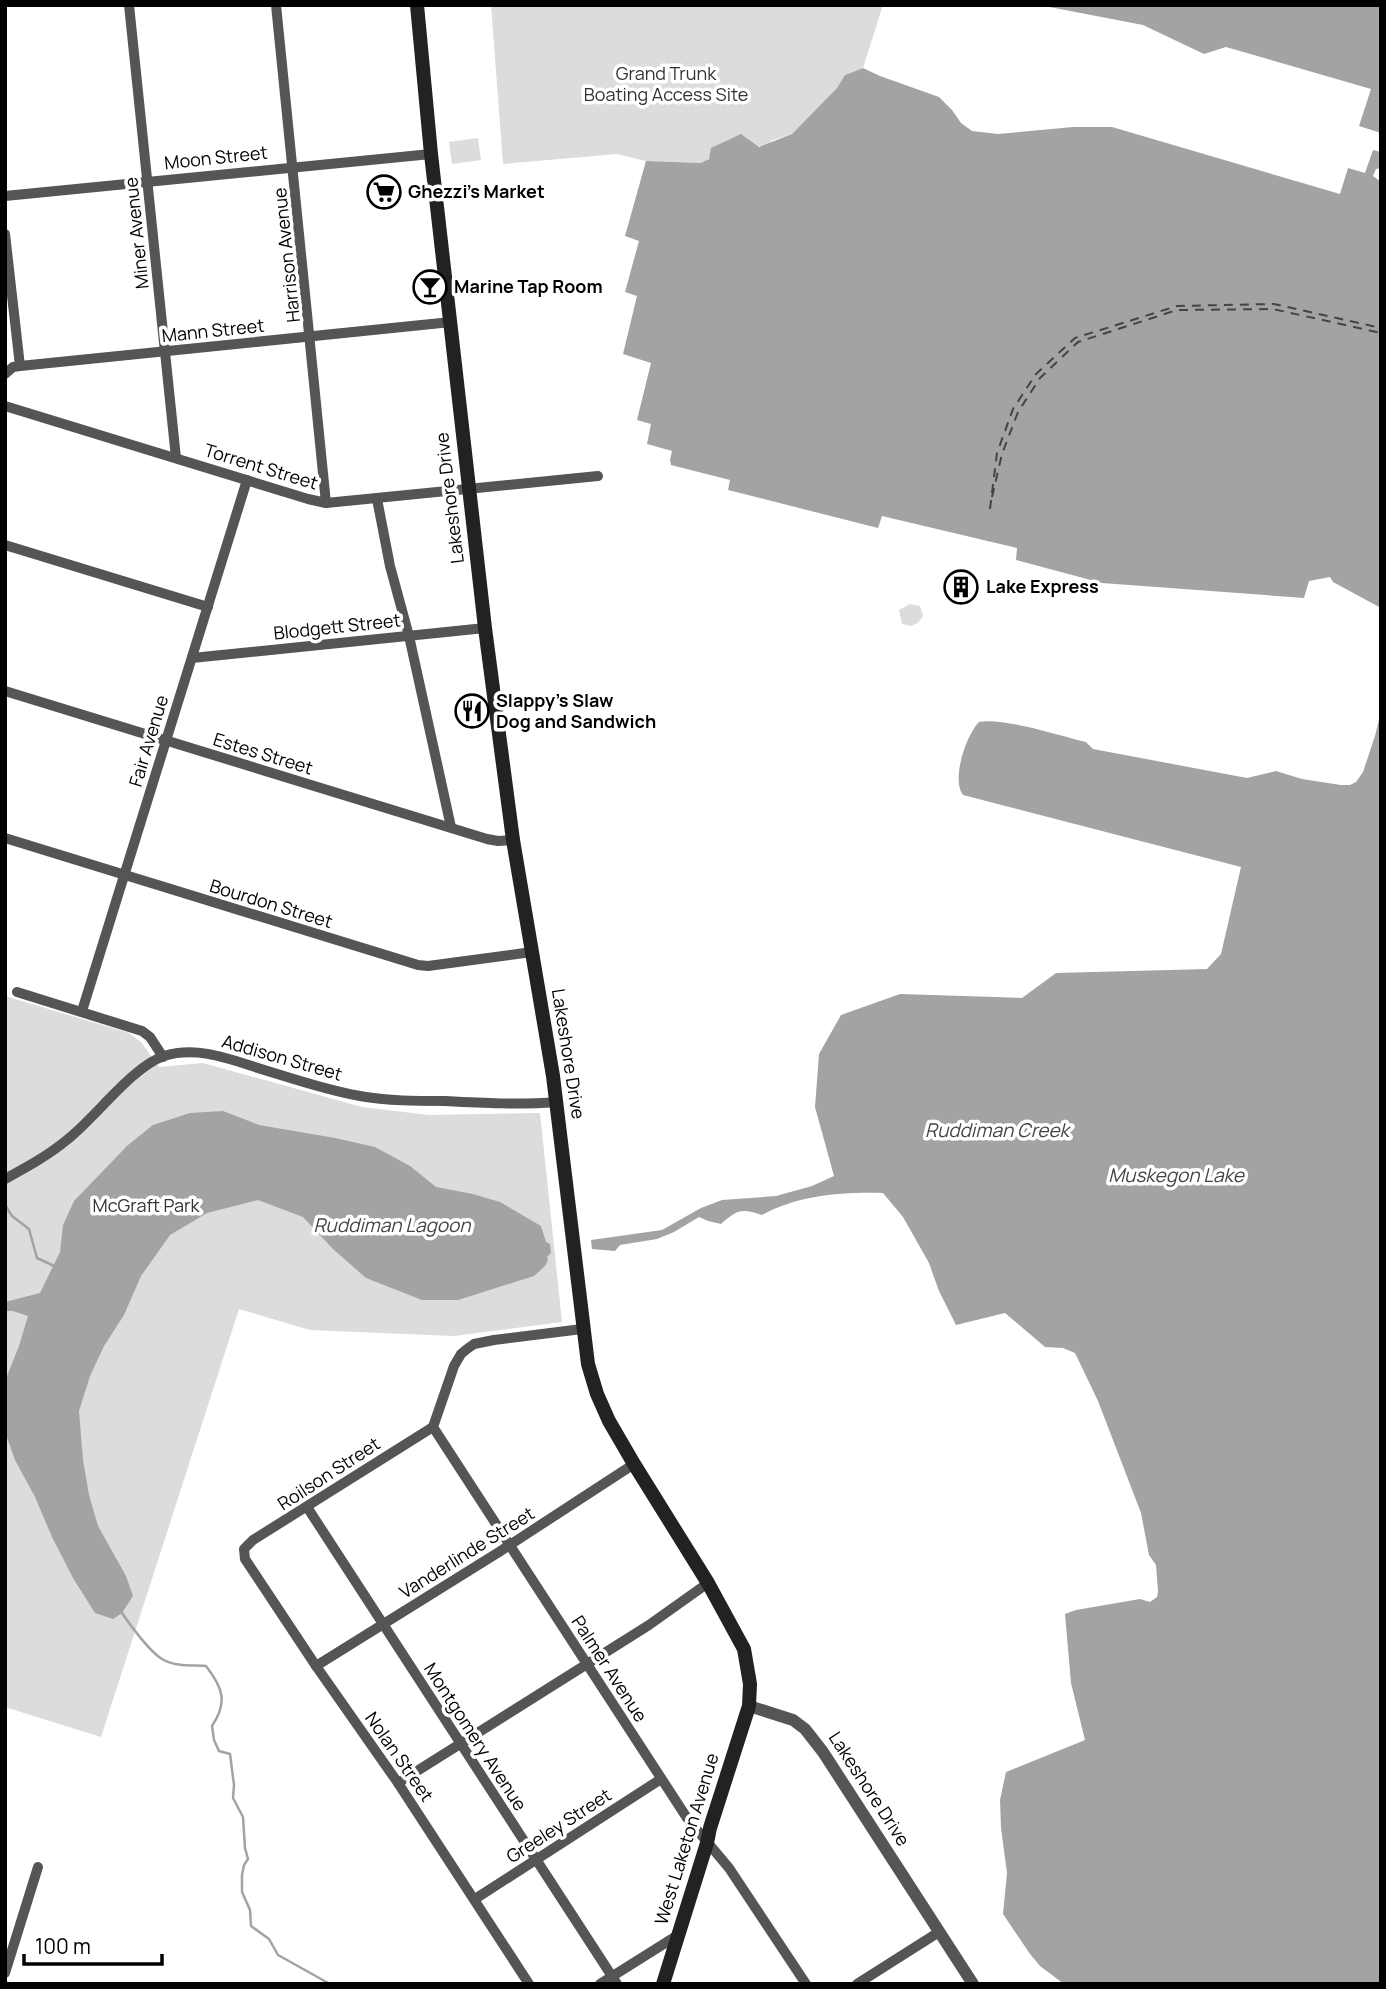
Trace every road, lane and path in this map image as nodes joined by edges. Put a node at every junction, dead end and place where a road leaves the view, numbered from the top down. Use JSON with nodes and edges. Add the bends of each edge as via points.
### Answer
{"nodes":[{"id":1,"x":129,"y":5,"type":"edge"},
{"id":2,"x":276,"y":5,"type":"edge"},
{"id":3,"x":417,"y":5,"type":"edge"},
{"id":4,"x":431,"y":154,"type":"junction"},
{"id":5,"x":294,"y":166,"type":"junction"},
{"id":6,"x":148,"y":181,"type":"junction"},
{"id":7,"x":5,"y":196,"type":"edge"},
{"id":8,"x":5,"y":234,"type":"edge"},
{"id":9,"x":451,"y":322,"type":"junction"},
{"id":10,"x":310,"y":336,"type":"junction"},
{"id":11,"x":166,"y":351,"type":"junction"},
{"id":12,"x":20,"y":366,"type":"junction"},
{"id":13,"x":5,"y":374,"type":"edge"},
{"id":14,"x":5,"y":406,"type":"edge"},
{"id":15,"x":176,"y":458,"type":"junction"},
{"id":16,"x":598,"y":476,"type":"dead end"},
{"id":17,"x":247,"y":480,"type":"junction"},
{"id":18,"x":468,"y":489,"type":"junction"},
{"id":19,"x":377,"y":499,"type":"junction"},
{"id":20,"x":326,"y":503,"type":"junction"},
{"id":21,"x":5,"y":545,"type":"edge"},
{"id":22,"x":208,"y":607,"type":"junction"},
{"id":23,"x":485,"y":628,"type":"junction"},
{"id":24,"x":409,"y":636,"type":"junction"},
{"id":25,"x":192,"y":658,"type":"junction"},
{"id":26,"x":5,"y":691,"type":"edge"},
{"id":27,"x":166,"y":740,"type":"junction"},
{"id":28,"x":452,"y":827,"type":"junction"},
{"id":29,"x":5,"y":838,"type":"edge"},
{"id":30,"x":513,"y":840,"type":"junction"},
{"id":31,"x":124,"y":875,"type":"junction"},
{"id":32,"x":532,"y":952,"type":"junction"},
{"id":33,"x":17,"y":992,"type":"dead end"},
{"id":34,"x":82,"y":1011,"type":"junction"},
{"id":35,"x":163,"y":1057,"type":"junction"},
{"id":36,"x":556,"y":1102,"type":"junction"},
{"id":37,"x":5,"y":1179,"type":"edge"},
{"id":38,"x":582,"y":1329,"type":"junction"},
{"id":39,"x":433,"y":1427,"type":"junction"},
{"id":40,"x":634,"y":1464,"type":"junction"},
{"id":41,"x":307,"y":1507,"type":"junction"},
{"id":42,"x":510,"y":1545,"type":"junction"},
{"id":43,"x":244,"y":1549,"type":"joint"},
{"id":44,"x":708,"y":1583,"type":"junction"},
{"id":45,"x":383,"y":1624,"type":"junction"},
{"id":46,"x":586,"y":1663,"type":"junction"},
{"id":47,"x":316,"y":1666,"type":"junction"},
{"id":48,"x":749,"y":1706,"type":"junction"},
{"id":49,"x":460,"y":1743,"type":"junction"},
{"id":50,"x":661,"y":1779,"type":"junction"},
{"id":51,"x":398,"y":1783,"type":"junction"},
{"id":52,"x":707,"y":1843,"type":"junction"},
{"id":53,"x":536,"y":1859,"type":"junction"},
{"id":54,"x":38,"y":1867,"type":"dead end"},
{"id":55,"x":475,"y":1899,"type":"junction"},
{"id":56,"x":939,"y":1931,"type":"junction"},
{"id":57,"x":678,"y":1935,"type":"junction"},
{"id":58,"x":5,"y":1973,"type":"edge"},
{"id":59,"x":614,"y":1980,"type":"edge"},
{"id":60,"x":529,"y":1984,"type":"edge"},
{"id":61,"x":600,"y":1984,"type":"edge"},
{"id":62,"x":663,"y":1984,"type":"edge"},
{"id":63,"x":806,"y":1984,"type":"edge"},
{"id":64,"x":857,"y":1984,"type":"edge"},
{"id":65,"x":973,"y":1984,"type":"edge"}],
"edges":[{"from":1,"to":6,"type":"street","name":"Miner Avenue"},
{"from":2,"to":5,"type":"street","name":"Harrison Avenue"},
{"from":3,"to":4,"type":"main road","name":"Lakeshore Drive"},
{"from":4,"to":5,"type":"street","name":"Moon Street"},
{"from":4,"to":9,"type":"main road","name":"Lakeshore Drive"},
{"from":5,"to":6,"type":"street","name":"Moon Street"},
{"from":5,"to":10,"type":"street","name":"Harrison Avenue"},
{"from":6,"to":7,"type":"street","name":"Moon Street"},
{"from":6,"to":11,"type":"street","name":"Miner Avenue"},
{"from":8,"to":12,"type":"street"},
{"from":9,"to":10,"type":"street","name":"Mann Street"},
{"from":9,"to":18,"type":"main road","name":"Lakeshore Drive"},
{"from":10,"to":11,"type":"street","name":"Mann Street"},
{"from":10,"to":20,"type":"street","name":"Harrison Avenue"},
{"from":11,"to":12,"type":"street","name":"Mann Street"},
{"from":11,"to":15,"type":"street","name":"Miner Avenue"},
{"from":12,"to":13,"type":"street"},
{"from":14,"to":15,"type":"street","name":"Torrent Street"},
{"from":15,"to":17,"type":"street","name":"Torrent Street"},
{"from":16,"to":18,"type":"street","name":"Torrent Street"},
{"from":17,"to":20,"type":"street","name":"Torrent Street"},
{"from":17,"to":22,"type":"street","name":"Fair Avenue"},
{"from":18,"to":19,"type":"street","name":"Torrent Street"},
{"from":18,"to":23,"type":"main road","name":"Lakeshore Drive"},
{"from":19,"to":20,"type":"street","name":"Torrent Street"},
{"from":19,"to":24,"type":"street"},
{"from":21,"to":22,"type":"street"},
{"from":22,"to":25,"type":"street","name":"Fair Avenue"},
{"from":23,"to":24,"type":"street","name":"Blodgett Street"},
{"from":23,"to":30,"type":"main road","name":"Lakeshore Drive"},
{"from":24,"to":25,"type":"street","name":"Blodgett Street"},
{"from":24,"to":28,"type":"street"},
{"from":25,"to":27,"type":"street","name":"Fair Avenue"},
{"from":26,"to":27,"type":"street","name":"Estes Street"},
{"from":27,"to":28,"type":"street","name":"Estes Street"},
{"from":27,"to":31,"type":"street","name":"Fair Avenue"},
{"from":28,"to":30,"type":"street","name":"Estes Street","via":[[492,840]]},
{"from":29,"to":31,"type":"street","name":"Bourdon Street"},
{"from":30,"to":32,"type":"main road","name":"Lakeshore Drive"},
{"from":31,"to":32,"type":"street","name":"Bourdon Street","via":[[418,965]]},
{"from":31,"to":34,"type":"street","name":"Fair Avenue"},
{"from":32,"to":36,"type":"main road","name":"Lakeshore Drive"},
{"from":33,"to":34,"type":"street"},
{"from":34,"to":35,"type":"street","via":[[147,1034]]},
{"from":35,"to":36,"type":"street","name":"Addison Street","via":[[207,1053],[324,1088],[390,1100]]},
{"from":35,"to":37,"type":"street","via":[[131,1078],[68,1139]]},
{"from":36,"to":38,"type":"main road","name":"Lakeshore Drive"},
{"from":38,"to":39,"type":"street","via":[[474,1344],[458,1359]]},
{"from":38,"to":40,"type":"main road","name":"Lakeshore Drive","via":[[597,1394]]},
{"from":39,"to":41,"type":"street","name":"Roilson Street"},
{"from":39,"to":42,"type":"street","name":"Palmer Avenue"},
{"from":40,"to":42,"type":"street","name":"Vanderlinde Street"},
{"from":40,"to":44,"type":"main road","name":"Lakeshore Drive"},
{"from":41,"to":43,"type":"street","name":"Roilson Street"},
{"from":41,"to":45,"type":"street","name":"Montgomery Avenue"},
{"from":42,"to":45,"type":"street","name":"Vanderlinde Street"},
{"from":42,"to":46,"type":"street","name":"Palmer Avenue"},
{"from":43,"to":47,"type":"street","name":"Nolan Street","via":[[246,1559]]},
{"from":44,"to":46,"type":"street"},
{"from":44,"to":48,"type":"main road","name":"Lakeshore Drive","via":[[744,1649]]},
{"from":45,"to":47,"type":"street","name":"Vanderlinde Street"},
{"from":45,"to":49,"type":"street","name":"Montgomery Avenue"},
{"from":46,"to":49,"type":"street"},
{"from":46,"to":50,"type":"street","name":"Palmer Avenue"},
{"from":47,"to":51,"type":"street","name":"Nolan Street"},
{"from":48,"to":52,"type":"main road","name":"West Laketon Avenue"},
{"from":48,"to":56,"type":"street","name":"Lakeshore Drive","via":[[793,1720],[805,1729]]},
{"from":49,"to":51,"type":"street"},
{"from":49,"to":53,"type":"street","name":"Montgomery Avenue"},
{"from":50,"to":52,"type":"street","name":"Palmer Avenue"},
{"from":50,"to":53,"type":"street","name":"Greeley Street"},
{"from":51,"to":55,"type":"street","name":"Nolan Street"},
{"from":52,"to":57,"type":"main road","name":"West Laketon Avenue"},
{"from":52,"to":63,"type":"street","name":"Palmer Avenue","via":[[729,1868]]},
{"from":53,"to":55,"type":"street","name":"Greeley Street"},
{"from":53,"to":59,"type":"street","name":"Montgomery Avenue"},
{"from":54,"to":58,"type":"street"},
{"from":55,"to":60,"type":"street","name":"Nolan Street"},
{"from":56,"to":64,"type":"street"},
{"from":56,"to":65,"type":"street","name":"Lakeshore Drive"},
{"from":57,"to":59,"type":"street"},
{"from":57,"to":62,"type":"main road","name":"West Laketon Avenue"},
{"from":59,"to":61,"type":"street"}]}
